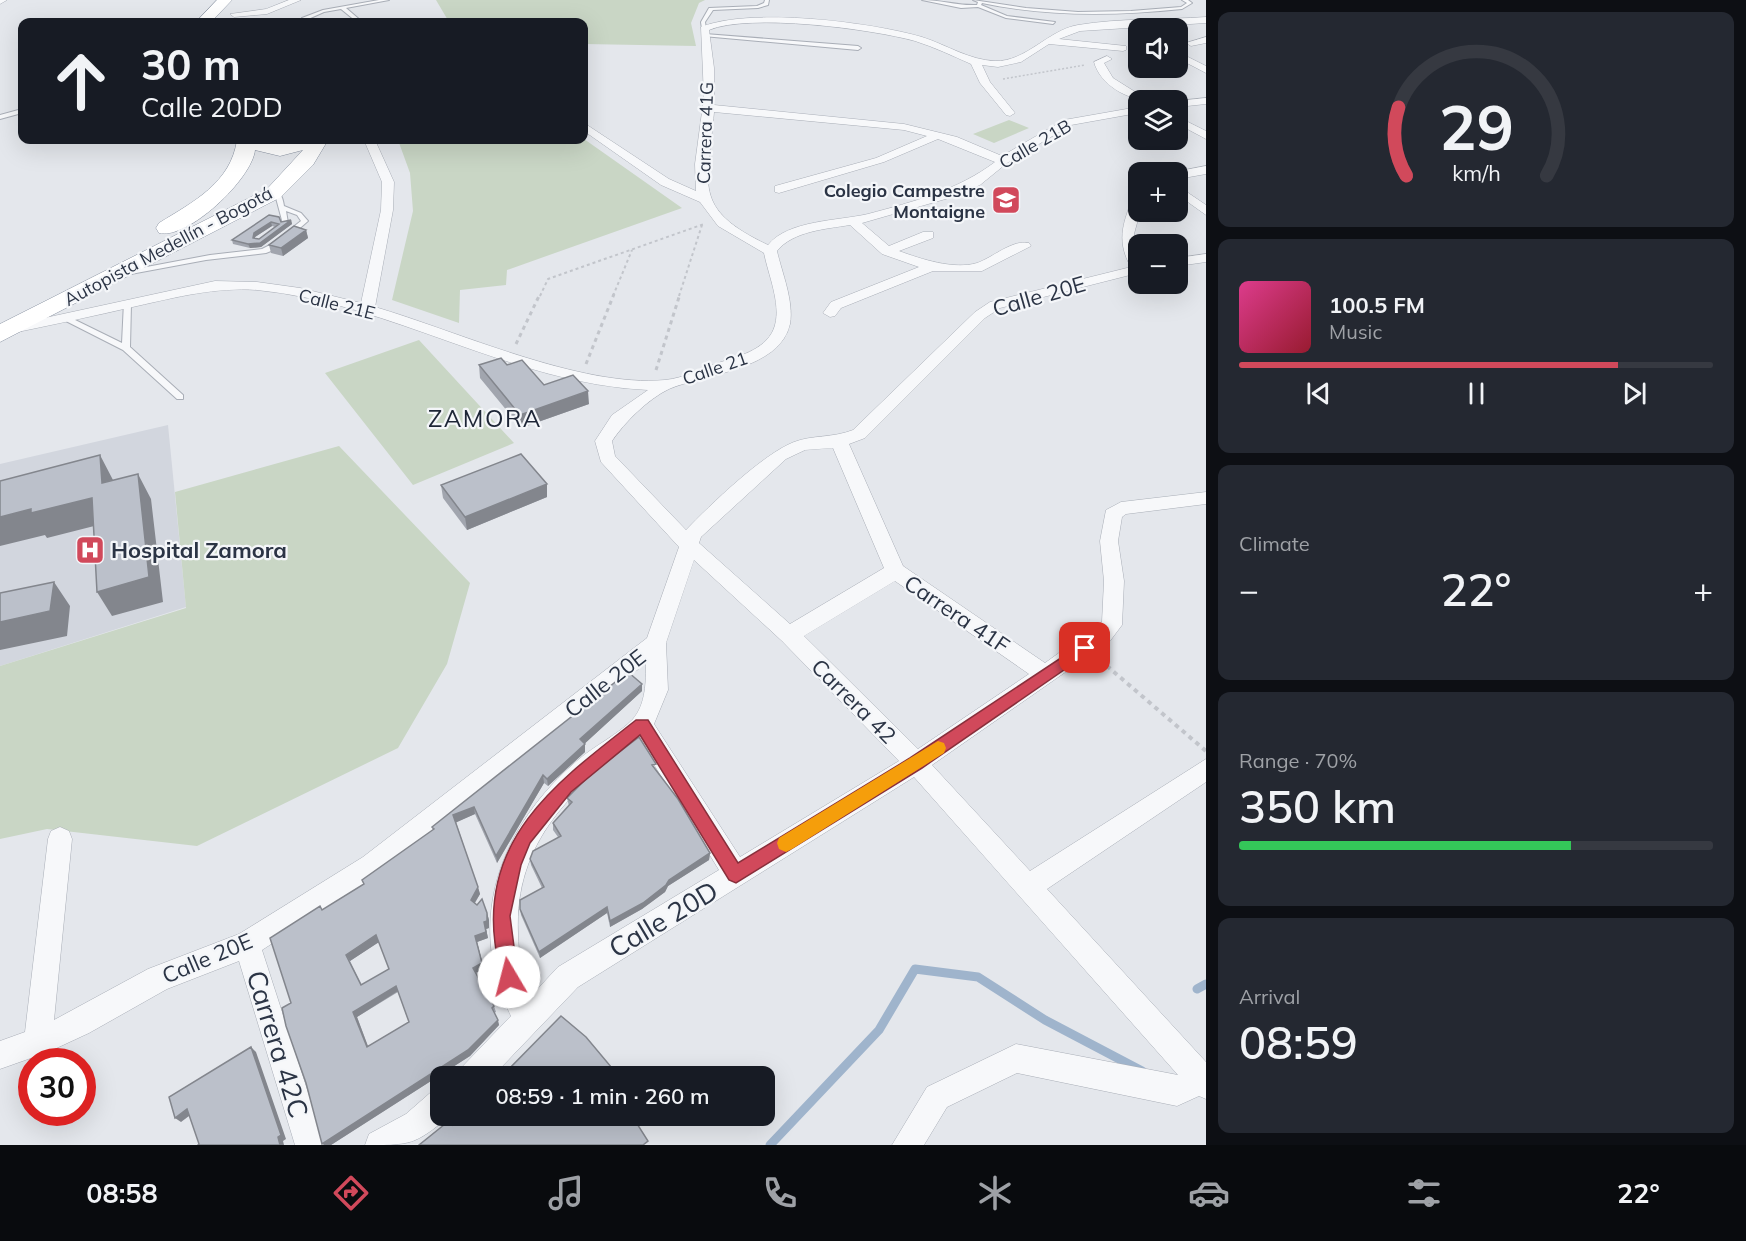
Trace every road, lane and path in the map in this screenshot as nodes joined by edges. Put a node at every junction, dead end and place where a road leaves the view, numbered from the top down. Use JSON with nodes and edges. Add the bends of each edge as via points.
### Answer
{"nodes":[{"id":1,"x":225,"y":0,"type":"edge"},
{"id":2,"x":248,"y":0,"type":"edge"},
{"id":3,"x":297,"y":0,"type":"edge"},
{"id":4,"x":387,"y":0,"type":"edge"},
{"id":5,"x":766,"y":0,"type":"edge"},
{"id":6,"x":924,"y":0,"type":"edge"},
{"id":7,"x":1012,"y":0,"type":"edge"},
{"id":8,"x":1184,"y":0,"type":"edge"},
{"id":9,"x":978,"y":2,"type":"edge"},
{"id":10,"x":341,"y":7,"type":"junction"},
{"id":11,"x":1042,"y":10,"type":"junction"},
{"id":12,"x":207,"y":18,"type":"edge"},
{"id":13,"x":233,"y":18,"type":"edge"},
{"id":14,"x":305,"y":18,"type":"edge"},
{"id":15,"x":355,"y":18,"type":"edge"},
{"id":16,"x":1206,"y":20,"type":"edge"},
{"id":17,"x":1053,"y":22,"type":"dead end"},
{"id":18,"x":705,"y":32,"type":"junction"},
{"id":19,"x":1206,"y":40,"type":"edge"},
{"id":20,"x":1047,"y":41,"type":"junction"},
{"id":21,"x":1191,"y":43,"type":"dead end"},
{"id":22,"x":858,"y":48,"type":"dead end"},
{"id":23,"x":1123,"y":48,"type":"dead end"},
{"id":24,"x":1188,"y":60,"type":"edge"},
{"id":25,"x":1103,"y":61,"type":"joint"},
{"id":26,"x":975,"y":62,"type":"junction"},
{"id":27,"x":1206,"y":70,"type":"edge"},
{"id":28,"x":1003,"y":79,"type":"dead end"},
{"id":29,"x":1128,"y":90,"type":"edge"},
{"id":30,"x":1206,"y":101,"type":"edge"},
{"id":31,"x":1188,"y":103,"type":"edge"},
{"id":32,"x":709,"y":108,"type":"junction"},
{"id":33,"x":18,"y":112,"type":"edge"},
{"id":34,"x":1128,"y":112,"type":"edge"},
{"id":35,"x":1010,"y":113,"type":"dead end"},
{"id":36,"x":0,"y":117,"type":"edge"},
{"id":37,"x":1188,"y":126,"type":"edge"},
{"id":38,"x":588,"y":129,"type":"edge"},
{"id":39,"x":937,"y":135,"type":"junction"},
{"id":40,"x":1206,"y":136,"type":"edge"},
{"id":41,"x":246,"y":144,"type":"edge"},
{"id":42,"x":257,"y":144,"type":"edge"},
{"id":43,"x":302,"y":144,"type":"edge"},
{"id":44,"x":317,"y":144,"type":"edge"},
{"id":45,"x":372,"y":144,"type":"edge"},
{"id":46,"x":1003,"y":161,"type":"junction"},
{"id":47,"x":1206,"y":170,"type":"edge"},
{"id":48,"x":1188,"y":173,"type":"edge"},
{"id":49,"x":779,"y":189,"type":"dead end"},
{"id":50,"x":1188,"y":198,"type":"edge"},
{"id":51,"x":704,"y":199,"type":"junction"},
{"id":52,"x":278,"y":200,"type":"junction"},
{"id":53,"x":1206,"y":211,"type":"edge"},
{"id":54,"x":718,"y":219,"type":"junction"},
{"id":55,"x":854,"y":221,"type":"junction"},
{"id":56,"x":1130,"y":222,"type":"edge"},
{"id":57,"x":285,"y":223,"type":"edge"},
{"id":58,"x":702,"y":225,"type":"junction"},
{"id":59,"x":928,"y":235,"type":"dead end"},
{"id":60,"x":1128,"y":241,"type":"edge"},
{"id":61,"x":1024,"y":246,"type":"dead end"},
{"id":62,"x":247,"y":248,"type":"edge"},
{"id":63,"x":632,"y":250,"type":"junction"},
{"id":64,"x":770,"y":250,"type":"junction"},
{"id":65,"x":887,"y":251,"type":"junction"},
{"id":66,"x":204,"y":258,"type":"junction"},
{"id":67,"x":1206,"y":258,"type":"edge"},
{"id":68,"x":1188,"y":261,"type":"edge"},
{"id":69,"x":931,"y":267,"type":"junction"},
{"id":70,"x":1128,"y":271,"type":"edge"},
{"id":71,"x":116,"y":274,"type":"junction"},
{"id":72,"x":127,"y":304,"type":"junction"},
{"id":73,"x":367,"y":310,"type":"junction"},
{"id":74,"x":830,"y":313,"type":"dead end"},
{"id":75,"x":64,"y":318,"type":"junction"},
{"id":76,"x":2,"y":328,"type":"edge"},
{"id":77,"x":126,"y":348,"type":"junction"},
{"id":78,"x":507,"y":358,"type":"junction"},
{"id":79,"x":581,"y":376,"type":"junction"},
{"id":80,"x":658,"y":384,"type":"junction"},
{"id":81,"x":180,"y":397,"type":"dead end"},
{"id":82,"x":838,"y":442,"type":"junction"},
{"id":83,"x":1206,"y":498,"type":"edge"},
{"id":84,"x":689,"y":545,"type":"junction"},
{"id":85,"x":894,"y":571,"type":"junction"},
{"id":86,"x":789,"y":635,"type":"junction"},
{"id":87,"x":656,"y":643,"type":"junction"},
{"id":88,"x":1085,"y":648,"type":"junction"},
{"id":89,"x":1046,"y":675,"type":"junction"},
{"id":90,"x":642,"y":725,"type":"junction"},
{"id":91,"x":1206,"y":752,"type":"edge"},
{"id":92,"x":916,"y":763,"type":"junction"},
{"id":93,"x":1206,"y":769,"type":"edge"},
{"id":94,"x":60,"y":839,"type":"dead end"},
{"id":95,"x":736,"y":874,"type":"junction"},
{"id":96,"x":1028,"y":887,"type":"junction"},
{"id":97,"x":247,"y":944,"type":"junction"},
{"id":98,"x":528,"y":1019,"type":"junction"},
{"id":99,"x":38,"y":1042,"type":"junction"},
{"id":100,"x":0,"y":1055,"type":"edge"},
{"id":101,"x":483,"y":1066,"type":"edge"},
{"id":102,"x":1204,"y":1081,"type":"edge"},
{"id":103,"x":430,"y":1114,"type":"edge"},
{"id":104,"x":310,"y":1145,"type":"edge"},
{"id":105,"x":380,"y":1145,"type":"edge"},
{"id":106,"x":907,"y":1145,"type":"edge"}],
"edges":[{"from":1,"to":12,"type":"highway"},
{"from":2,"to":13,"type":"highway"},
{"from":3,"to":13,"type":"street"},
{"from":4,"to":10,"type":"lane"},
{"from":5,"to":18,"type":"lane","via":[[766,4],[758,7],[711,9],[703,22]]},
{"from":6,"to":9,"type":"lane","via":[[961,7]]},
{"from":7,"to":11,"type":"lane"},
{"from":8,"to":11,"type":"lane","via":[[1190,3],[1173,9]]},
{"from":9,"to":11,"type":"lane"},
{"from":9,"to":17,"type":"lane","via":[[1006,17]]},
{"from":10,"to":14,"type":"lane"},
{"from":10,"to":15,"type":"lane"},
{"from":16,"to":20,"type":"street","via":[[1078,27]]},
{"from":18,"to":22,"type":"lane"},
{"from":18,"to":26,"type":"street","via":[[714,23],[764,21],[890,32]]},
{"from":18,"to":32,"type":"street","name":"Carrera 41G"},
{"from":19,"to":21,"type":"street"},
{"from":20,"to":23,"type":"street"},
{"from":20,"to":26,"type":"street","via":[[1018,60],[998,64]]},
{"from":24,"to":27,"type":"street"},
{"from":25,"to":28,"type":"path"},
{"from":25,"to":29,"type":"street","via":[[1099,66],[1106,76]]},
{"from":26,"to":35,"type":"street","via":[[985,83]]},
{"from":30,"to":31,"type":"street"},
{"from":32,"to":39,"type":"street","via":[[904,127]]},
{"from":32,"to":51,"type":"street","name":"Carrera 41G","via":[[701,185]]},
{"from":33,"to":36,"type":"lane"},
{"from":34,"to":46,"type":"street","name":"Calle 21B","via":[[1068,122]]},
{"from":37,"to":40,"type":"street"},
{"from":38,"to":51,"type":"street","via":[[665,182]]},
{"from":39,"to":46,"type":"street"},
{"from":39,"to":49,"type":"street","via":[[871,164]]},
{"from":41,"to":76,"type":"highway","name":"Autopista Medellín - Bogotá","via":[[245,154],[233,176],[202,205]]},
{"from":42,"to":43,"type":"highway","via":[[276,149]]},
{"from":44,"to":52,"type":"highway","name":"Autopista Medellín - Bogotá"},
{"from":45,"to":73,"type":"street","via":[[388,182],[387,210]]},
{"from":46,"to":55,"type":"street","name":"Calle 21B","via":[[976,182],[945,195]]},
{"from":47,"to":48,"type":"street"},
{"from":50,"to":53,"type":"street"},
{"from":51,"to":54,"type":"street","name":"Carrera 41G"},
{"from":52,"to":57,"type":"lane"},
{"from":52,"to":66,"type":"lane","via":[[305,221],[263,251]]},
{"from":52,"to":71,"type":"highway","name":"Autopista Medellín - Bogotá"},
{"from":54,"to":58,"type":"path"},
{"from":54,"to":64,"type":"street","name":"Carrera 41G","via":[[736,234]]},
{"from":55,"to":64,"type":"street","name":"Calle 21B","via":[[807,228],[777,242]]},
{"from":55,"to":65,"type":"street"},
{"from":56,"to":60,"type":"street"},
{"from":58,"to":63,"type":"path"},
{"from":58,"to":80,"type":"path"},
{"from":59,"to":65,"type":"street"},
{"from":61,"to":69,"type":"street","via":[[977,268]]},
{"from":62,"to":66,"type":"lane"},
{"from":63,"to":78,"type":"path","via":[[549,279]]},
{"from":63,"to":79,"type":"path"},
{"from":64,"to":80,"type":"street","name":"Calle 21","via":[[783,321],[776,340],[742,361]]},
{"from":65,"to":69,"type":"street"},
{"from":66,"to":71,"type":"lane"},
{"from":67,"to":68,"type":"street"},
{"from":69,"to":74,"type":"street","via":[[836,305]]},
{"from":70,"to":82,"type":"street","name":"Calle 20E","via":[[995,305],[980,315],[859,434]]},
{"from":71,"to":76,"type":"highway","name":"Autopista Medellín - Bogotá"},
{"from":72,"to":73,"type":"street","name":"Calle 21E","via":[[215,285],[251,284]]},
{"from":72,"to":75,"type":"street","name":"Calle 21E"},
{"from":72,"to":77,"type":"lane"},
{"from":73,"to":78,"type":"street","name":"Calle 21E"},
{"from":75,"to":76,"type":"street","name":"Calle 21E"},
{"from":75,"to":77,"type":"lane"},
{"from":77,"to":81,"type":"lane"},
{"from":78,"to":79,"type":"street","name":"Calle 21E"},
{"from":79,"to":80,"type":"street","name":"Calle 21E"},
{"from":80,"to":84,"type":"street","name":"Carrera 42","via":[[618,419],[603,441],[607,458]]},
{"from":82,"to":84,"type":"street","name":"Calle 20E","via":[[802,445],[780,455],[693,534]]},
{"from":82,"to":85,"type":"street","name":"Carrera 41F"},
{"from":83,"to":88,"type":"street","name":"Calle 20D","via":[[1120,508],[1113,516],[1112,624]]},
{"from":84,"to":86,"type":"street","name":"Carrera 42"},
{"from":84,"to":87,"type":"street","name":"Calle 20E"},
{"from":85,"to":86,"type":"street"},
{"from":85,"to":89,"type":"street","name":"Carrera 41F"},
{"from":86,"to":92,"type":"street","name":"Carrera 42"},
{"from":87,"to":90,"type":"street","via":[[657,690]]},
{"from":87,"to":97,"type":"street","name":"Calle 20E","via":[[372,866]]},
{"from":88,"to":89,"type":"street","name":"Calle 20D"},
{"from":88,"to":91,"type":"path"},
{"from":89,"to":92,"type":"street","name":"Calle 20D"},
{"from":90,"to":95,"type":"street"},
{"from":90,"to":98,"type":"street","via":[[565,787],[523,838],[512,865],[501,916],[509,977]]},
{"from":92,"to":95,"type":"street","name":"Calle 20D"},
{"from":92,"to":96,"type":"street","name":"Carrera 42"},
{"from":93,"to":96,"type":"street"},
{"from":94,"to":99,"type":"street"},
{"from":95,"to":98,"type":"street","name":"Calle 20D","via":[[568,977]]},
{"from":96,"to":102,"type":"street","name":"Carrera 42"},
{"from":97,"to":99,"type":"street","name":"Calle 20E","via":[[158,979]]},
{"from":97,"to":104,"type":"street","name":"Carrera 42C"},
{"from":98,"to":101,"type":"street","name":"Calle 20D"},
{"from":99,"to":100,"type":"street","name":"Calle 20E"},
{"from":102,"to":106,"type":"street","via":[[1177,1091],[1016,1058],[937,1097]]},
{"from":103,"to":105,"type":"street"}]}
